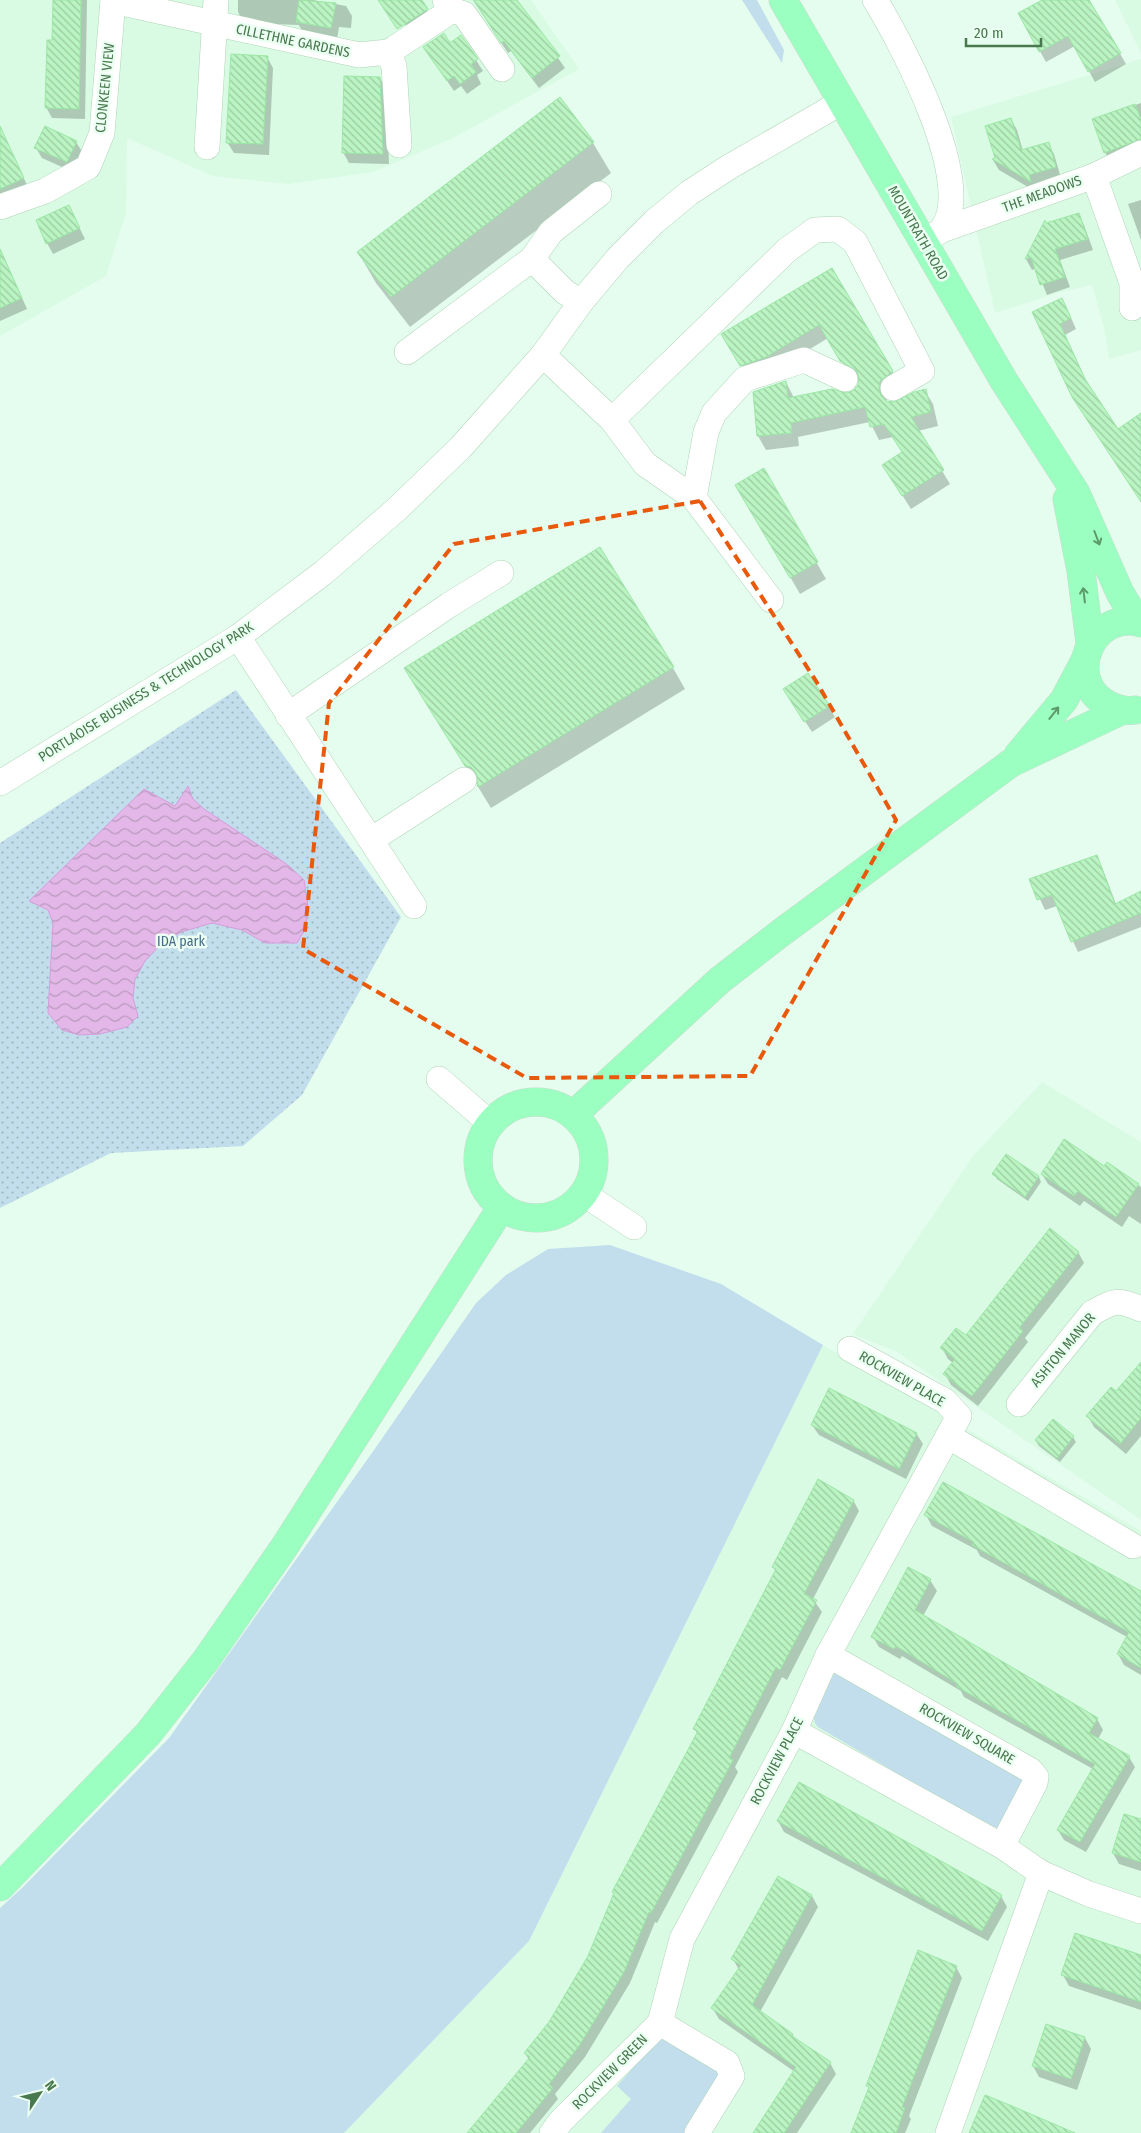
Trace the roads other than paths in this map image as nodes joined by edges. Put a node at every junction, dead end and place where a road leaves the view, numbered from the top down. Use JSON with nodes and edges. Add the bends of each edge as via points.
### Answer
{"nodes":[{"id":1,"x":113,"y":0,"type":"edge"},
{"id":2,"x":783,"y":0,"type":"edge"},
{"id":3,"x":874,"y":0,"type":"edge"},
{"id":4,"x":449,"y":5,"type":"edge"},
{"id":5,"x":216,"y":12,"type":"edge"},
{"id":6,"x":388,"y":52,"type":"junction"},
{"id":7,"x":502,"y":69,"type":"dead end"},
{"id":8,"x":842,"y":100,"type":"junction"},
{"id":9,"x":399,"y":145,"type":"dead end"},
{"id":10,"x":207,"y":147,"type":"dead end"},
{"id":11,"x":1141,"y":153,"type":"edge"},
{"id":12,"x":1094,"y":176,"type":"junction"},
{"id":13,"x":599,"y":194,"type":"dead end"},
{"id":14,"x":0,"y":207,"type":"edge"},
{"id":15,"x":932,"y":236,"type":"junction"},
{"id":16,"x":532,"y":259,"type":"junction"},
{"id":17,"x":581,"y":302,"type":"junction"},
{"id":18,"x":1132,"y":308,"type":"dead end"},
{"id":19,"x":407,"y":352,"type":"dead end"},
{"id":20,"x":543,"y":355,"type":"junction"},
{"id":21,"x":845,"y":379,"type":"dead end"},
{"id":22,"x":893,"y":388,"type":"dead end"},
{"id":23,"x":612,"y":420,"type":"junction"},
{"id":24,"x":1057,"y":464,"type":"junction"},
{"id":25,"x":694,"y":498,"type":"junction"},
{"id":26,"x":501,"y":573,"type":"dead end"},
{"id":27,"x":771,"y":600,"type":"dead end"},
{"id":28,"x":1139,"y":622,"type":"edge"},
{"id":29,"x":238,"y":637,"type":"junction"},
{"id":30,"x":1087,"y":653,"type":"junction"},
{"id":31,"x":1132,"y":710,"type":"edge"},
{"id":32,"x":288,"y":715,"type":"junction"},
{"id":33,"x":1011,"y":764,"type":"junction"},
{"id":34,"x":464,"y":780,"type":"dead end"},
{"id":35,"x":0,"y":783,"type":"edge"},
{"id":36,"x":371,"y":840,"type":"junction"},
{"id":37,"x":414,"y":906,"type":"dead end"},
{"id":38,"x":439,"y":1080,"type":"dead end"},
{"id":39,"x":573,"y":1115,"type":"junction"},
{"id":40,"x":491,"y":1124,"type":"junction"},
{"id":41,"x":584,"y":1194,"type":"junction"},
{"id":42,"x":501,"y":1208,"type":"junction"},
{"id":43,"x":634,"y":1227,"type":"dead end"},
{"id":44,"x":1141,"y":1309,"type":"edge"},
{"id":45,"x":850,"y":1349,"type":"dead end"},
{"id":46,"x":1019,"y":1404,"type":"dead end"},
{"id":47,"x":948,"y":1436,"type":"junction"},
{"id":48,"x":1133,"y":1546,"type":"dead end"},
{"id":49,"x":828,"y":1655,"type":"junction"},
{"id":50,"x":794,"y":1731,"type":"junction"},
{"id":51,"x":1002,"y":1846,"type":"junction"},
{"id":52,"x":1040,"y":1873,"type":"junction"},
{"id":53,"x":0,"y":1887,"type":"edge"},
{"id":54,"x":1141,"y":1911,"type":"edge"},
{"id":55,"x":660,"y":2022,"type":"junction"},
{"id":56,"x":556,"y":2127,"type":"edge"},
{"id":57,"x":697,"y":2133,"type":"edge"},
{"id":58,"x":948,"y":2133,"type":"edge"}],
"edges":[{"from":1,"to":5,"type":"street","name":"CILLETHNE GARDENS"},
{"from":1,"to":14,"type":"street","name":"CLONKEEN VIEW","via":[[102,134],[88,168],[45,191]]},
{"from":2,"to":8,"type":"main road","name":"MOUNTRATH ROAD"},
{"from":3,"to":15,"type":"street","via":[[910,64],[948,166],[950,213]]},
{"from":4,"to":6,"type":"street","name":"CILLETHNE GARDENS"},
{"from":4,"to":7,"type":"street","via":[[464,14]]},
{"from":5,"to":6,"type":"street","name":"CILLETHNE GARDENS","via":[[359,55]]},
{"from":5,"to":10,"type":"street"},
{"from":6,"to":9,"type":"street","via":[[394,66]]},
{"from":8,"to":15,"type":"main road","name":"MOUNTRATH ROAD"},
{"from":8,"to":17,"type":"street","name":"PORTLAOISE BUSINESS & TECHNOLOGY PARK","via":[[824,114],[688,193],[618,258]]},
{"from":11,"to":12,"type":"street","name":"THE MEADOWS"},
{"from":12,"to":15,"type":"street","name":"THE MEADOWS"},
{"from":12,"to":18,"type":"street","via":[[1132,283]]},
{"from":13,"to":16,"type":"street","via":[[551,232]]},
{"from":15,"to":24,"type":"main road","name":"MOUNTRATH ROAD","via":[[1004,381]]},
{"from":16,"to":17,"type":"street","via":[[565,292]]},
{"from":16,"to":19,"type":"street"},
{"from":17,"to":20,"type":"street","name":"PORTLAOISE BUSINESS & TECHNOLOGY PARK"},
{"from":20,"to":23,"type":"street"},
{"from":20,"to":29,"type":"street","name":"PORTLAOISE BUSINESS & TECHNOLOGY PARK","via":[[461,447],[397,509],[322,573]]},
{"from":21,"to":25,"type":"street","via":[[804,360],[745,379],[714,413],[706,432]]},
{"from":22,"to":23,"type":"street","via":[[922,371],[855,242],[838,229],[815,230],[787,250]]},
{"from":23,"to":25,"type":"street","via":[[646,464]]},
{"from":24,"to":28,"type":"main road","name":"MOUNTRATH ROAD","one_way":true,"via":[[1076,493],[1120,593]]},
{"from":30,"to":24,"type":"main road","name":"MOUNTRATH ROAD","one_way":true,"via":[[1074,530]]},
{"from":25,"to":27,"type":"street"},
{"from":26,"to":32,"type":"street"},
{"from":28,"to":30,"type":"main road","via":[[1123,621],[1110,625],[1099,632]]},
{"from":29,"to":32,"type":"street"},
{"from":29,"to":35,"type":"street","name":"PORTLAOISE BUSINESS & TECHNOLOGY PARK"},
{"from":30,"to":31,"type":"main road","name":"MOUNTRATH ROAD","via":[[1087,682],[1094,694],[1110,707]]},
{"from":33,"to":30,"type":"main road","one_way":true,"via":[[1064,700]]},
{"from":31,"to":33,"type":"main road"},
{"from":32,"to":36,"type":"street"},
{"from":33,"to":39,"type":"main road","via":[[720,980]]},
{"from":34,"to":36,"type":"street"},
{"from":36,"to":37,"type":"street"},
{"from":38,"to":40,"type":"street"},
{"from":39,"to":40,"type":"main road","via":[[557,1106],[539,1102],[521,1104],[504,1112]]},
{"from":39,"to":41,"type":"main road","via":[[585,1128],[592,1144],[592,1178]]},
{"from":40,"to":42,"type":"main road","via":[[482,1140],[478,1158],[488,1192]]},
{"from":41,"to":42,"type":"main road","via":[[554,1216],[535,1218]]},
{"from":41,"to":43,"type":"street"},
{"from":42,"to":53,"type":"main road","via":[[296,1530],[206,1660],[148,1734]]},
{"from":44,"to":46,"type":"street","name":"ASHTON MANOR","via":[[1122,1301],[1092,1313]]},
{"from":45,"to":47,"type":"street","name":"ROCKVIEW PLACE","via":[[945,1401],[959,1416]]},
{"from":47,"to":48,"type":"street"},
{"from":47,"to":49,"type":"street","name":"ROCKVIEW PLACE"},
{"from":49,"to":50,"type":"street","name":"ROCKVIEW PLACE"},
{"from":49,"to":51,"type":"street","name":"ROCKVIEW SQUARE","via":[[1030,1770],[1036,1777],[1035,1783]]},
{"from":50,"to":51,"type":"street"},
{"from":50,"to":55,"type":"street","name":"ROCKVIEW PLACE","via":[[682,1939]]},
{"from":51,"to":52,"type":"street"},
{"from":52,"to":54,"type":"street"},
{"from":52,"to":58,"type":"street"},
{"from":55,"to":56,"type":"street","name":"ROCKVIEW GREEN"},
{"from":55,"to":57,"type":"street","via":[[727,2063],[732,2076]]}]}
